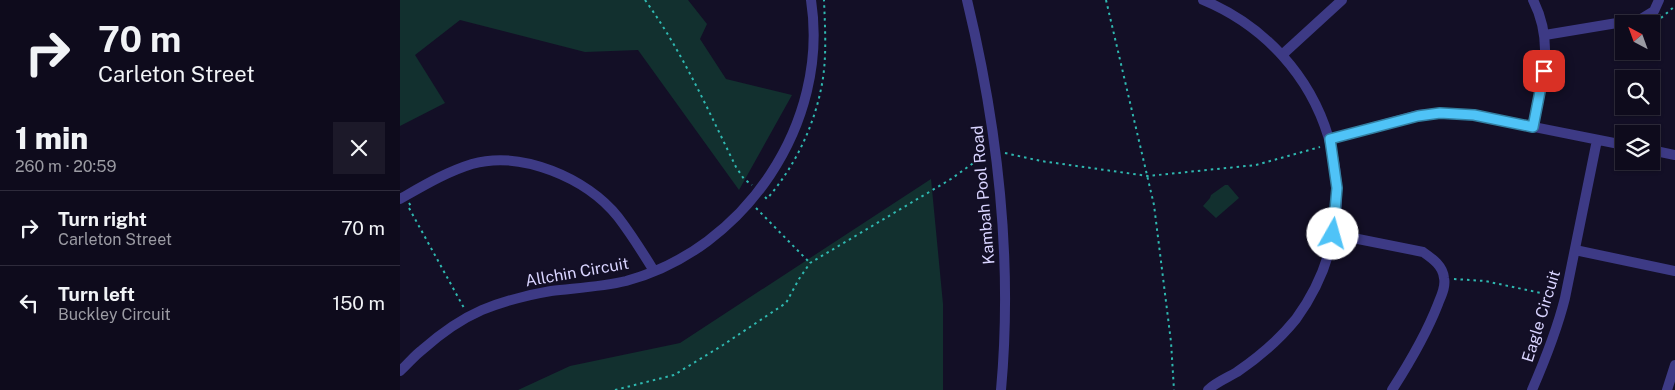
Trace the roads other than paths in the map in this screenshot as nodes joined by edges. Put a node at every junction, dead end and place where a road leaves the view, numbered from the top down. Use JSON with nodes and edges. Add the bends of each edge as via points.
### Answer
{"nodes":[{"id":1,"x":811,"y":0,"type":"edge"},
{"id":2,"x":967,"y":0,"type":"edge"},
{"id":3,"x":1203,"y":0,"type":"edge"},
{"id":4,"x":1342,"y":0,"type":"edge"},
{"id":5,"x":1533,"y":0,"type":"edge"},
{"id":6,"x":1659,"y":0,"type":"edge"},
{"id":7,"x":1545,"y":34,"type":"junction"},
{"id":8,"x":1283,"y":54,"type":"junction"},
{"id":9,"x":1533,"y":127,"type":"junction"},
{"id":10,"x":1330,"y":139,"type":"junction"},
{"id":11,"x":1597,"y":140,"type":"junction"},
{"id":12,"x":1615,"y":143,"type":"edge"},
{"id":13,"x":1660,"y":152,"type":"edge"},
{"id":14,"x":1675,"y":154,"type":"edge"},
{"id":15,"x":403,"y":197,"type":"edge"},
{"id":16,"x":1333,"y":234,"type":"junction"},
{"id":17,"x":1575,"y":250,"type":"junction"},
{"id":18,"x":654,"y":271,"type":"junction"},
{"id":19,"x":1675,"y":271,"type":"edge"},
{"id":20,"x":1675,"y":365,"type":"edge"},
{"id":21,"x":400,"y":371,"type":"edge"},
{"id":22,"x":1001,"y":390,"type":"edge"},
{"id":23,"x":1208,"y":390,"type":"edge"},
{"id":24,"x":1392,"y":390,"type":"edge"},
{"id":25,"x":1532,"y":390,"type":"edge"},
{"id":26,"x":1667,"y":390,"type":"edge"}],
"edges":[{"from":1,"to":18,"type":"street","name":"Allchin Circuit","via":[[814,25],[807,93],[790,143],[774,171],[722,230],[686,256]]},
{"from":2,"to":22,"type":"street","name":"Kambah Pool Road","via":[[991,112],[1002,202],[1006,266]]},
{"from":3,"to":8,"type":"street","via":[[1250,26]]},
{"from":4,"to":8,"type":"street"},
{"from":5,"to":7,"type":"street"},
{"from":6,"to":7,"type":"street","via":[[1654,11],[1641,19]]},
{"from":7,"to":9,"type":"street","via":[[1544,71]]},
{"from":8,"to":10,"type":"street","via":[[1304,84]]},
{"from":9,"to":10,"type":"street","via":[[1474,115],[1440,113]]},
{"from":9,"to":11,"type":"street"},
{"from":10,"to":16,"type":"street","via":[[1337,192]]},
{"from":11,"to":12,"type":"street"},
{"from":11,"to":17,"type":"street","name":"Eagle Circuit"},
{"from":13,"to":14,"type":"street"},
{"from":15,"to":18,"type":"street","via":[[454,170],[478,163],[505,161],[549,170],[571,179],[601,199],[618,217]]},
{"from":16,"to":23,"type":"street","via":[[1325,264],[1312,292],[1288,328],[1256,359]]},
{"from":16,"to":24,"type":"street","via":[[1423,252],[1434,259],[1442,271],[1444,287],[1429,326]]},
{"from":17,"to":19,"type":"street"},
{"from":17,"to":25,"type":"street","name":"Eagle Circuit","via":[[1559,322]]},
{"from":18,"to":21,"type":"street","name":"Allchin Circuit","via":[[597,287],[522,296],[480,311],[443,332]]},
{"from":20,"to":26,"type":"street"}]}
